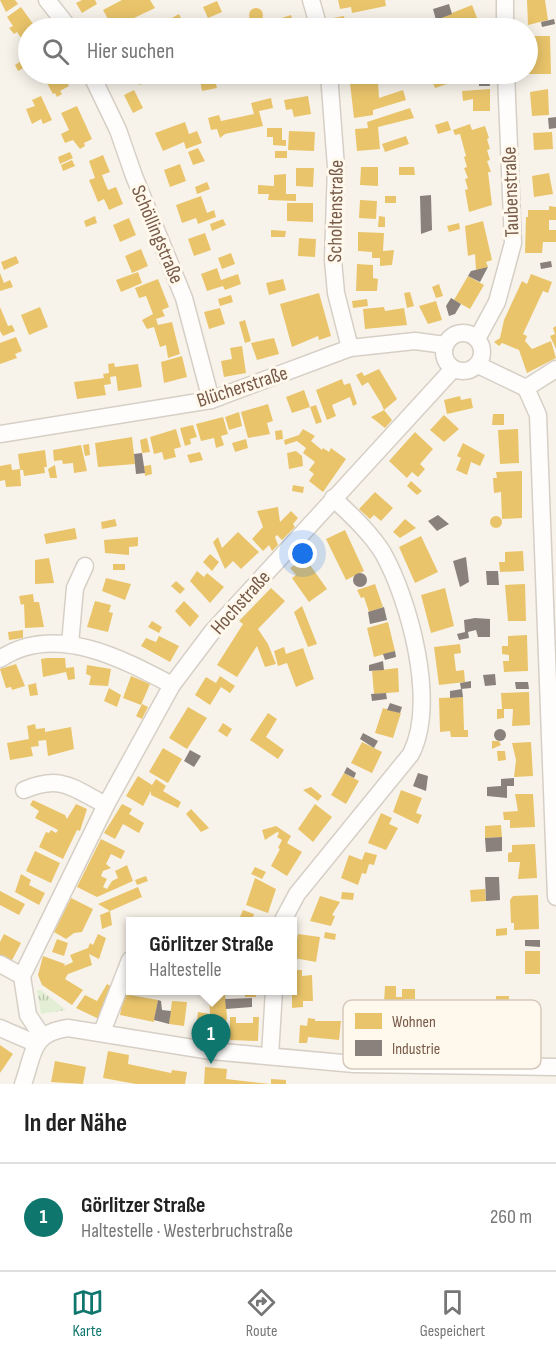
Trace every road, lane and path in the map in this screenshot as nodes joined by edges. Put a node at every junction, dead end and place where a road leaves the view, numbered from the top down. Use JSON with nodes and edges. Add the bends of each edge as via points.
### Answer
{"nodes":[{"id":1,"x":47,"y":0,"type":"edge"},
{"id":2,"x":310,"y":0,"type":"edge"},
{"id":3,"x":505,"y":0,"type":"edge"},
{"id":4,"x":61,"y":18,"type":"edge"},
{"id":5,"x":316,"y":18,"type":"edge"},
{"id":6,"x":505,"y":18,"type":"edge"},
{"id":7,"x":96,"y":84,"type":"edge"},
{"id":8,"x":330,"y":84,"type":"edge"},
{"id":9,"x":506,"y":84,"type":"edge"},
{"id":10,"x":477,"y":339,"type":"junction"},
{"id":11,"x":445,"y":345,"type":"junction"},
{"id":12,"x":350,"y":348,"type":"junction"},
{"id":13,"x":478,"y":365,"type":"junction"},
{"id":14,"x":453,"y":369,"type":"junction"},
{"id":15,"x":556,"y":369,"type":"edge"},
{"id":16,"x":526,"y":388,"type":"junction"},
{"id":17,"x":211,"y":399,"type":"junction"},
{"id":18,"x":0,"y":434,"type":"edge"},
{"id":19,"x":333,"y":498,"type":"junction"},
{"id":20,"x":85,"y":566,"type":"dead end"},
{"id":21,"x":70,"y":644,"type":"junction"},
{"id":22,"x":0,"y":659,"type":"edge"},
{"id":23,"x":172,"y":685,"type":"junction"},
{"id":24,"x":24,"y":790,"type":"dead end"},
{"id":25,"x":106,"y":805,"type":"junction"},
{"id":26,"x":556,"y":897,"type":"edge"},
{"id":27,"x":284,"y":917,"type":"edge"},
{"id":28,"x":0,"y":963,"type":"edge"},
{"id":29,"x":126,"y":970,"type":"edge"},
{"id":30,"x":22,"y":976,"type":"junction"},
{"id":31,"x":274,"y":995,"type":"edge"},
{"id":32,"x":0,"y":1028,"type":"edge"},
{"id":33,"x":102,"y":1032,"type":"junction"},
{"id":34,"x":40,"y":1040,"type":"junction"},
{"id":35,"x":270,"y":1056,"type":"junction"},
{"id":36,"x":343,"y":1063,"type":"edge"},
{"id":37,"x":541,"y":1067,"type":"edge"},
{"id":38,"x":556,"y":1067,"type":"edge"},
{"id":39,"x":23,"y":1084,"type":"edge"}],
"edges":[{"from":1,"to":4,"type":"street"},
{"from":2,"to":5,"type":"street"},
{"from":3,"to":6,"type":"street"},
{"from":7,"to":17,"type":"street","name":"Schöllingstraße","via":[[184,298]]},
{"from":8,"to":12,"type":"street","name":"Scholtenstraße","via":[[336,166],[333,260],[336,293]]},
{"from":9,"to":10,"type":"street","name":"Taubenstraße","via":[[513,243],[497,302]]},
{"from":10,"to":11,"type":"street","via":[[459,333]]},
{"from":10,"to":13,"type":"street","via":[[482,348]]},
{"from":11,"to":12,"type":"street","name":"Blücherstraße","via":[[415,341]]},
{"from":11,"to":14,"type":"street","via":[[444,354]]},
{"from":12,"to":17,"type":"street","name":"Blücherstraße"},
{"from":13,"to":14,"type":"street","via":[[465,371]]},
{"from":13,"to":16,"type":"street"},
{"from":14,"to":19,"type":"street","name":"Hochstraße"},
{"from":15,"to":16,"type":"street"},
{"from":16,"to":26,"type":"street","via":[[538,416]]},
{"from":17,"to":18,"type":"street","name":"Blücherstraße"},
{"from":19,"to":23,"type":"street","name":"Hochstraße","via":[[212,632]]},
{"from":19,"to":27,"type":"street","via":[[376,544],[401,592],[419,674],[422,718],[411,754],[297,894]]},
{"from":20,"to":21,"type":"street","via":[[75,588]]},
{"from":21,"to":22,"type":"street","via":[[32,646]]},
{"from":21,"to":23,"type":"street","via":[[125,660]]},
{"from":23,"to":25,"type":"street","name":"Hochstraße"},
{"from":24,"to":25,"type":"street","via":[[58,782]]},
{"from":25,"to":30,"type":"street","name":"Hochstraße"},
{"from":28,"to":30,"type":"street"},
{"from":29,"to":33,"type":"street"},
{"from":30,"to":34,"type":"street","via":[[28,1015]]},
{"from":31,"to":35,"type":"street"},
{"from":32,"to":34,"type":"street"},
{"from":33,"to":34,"type":"street","via":[[68,1028],[53,1030]]},
{"from":33,"to":35,"type":"street","via":[[211,1051]]},
{"from":34,"to":39,"type":"street"},
{"from":35,"to":36,"type":"street"},
{"from":37,"to":38,"type":"street"}]}
